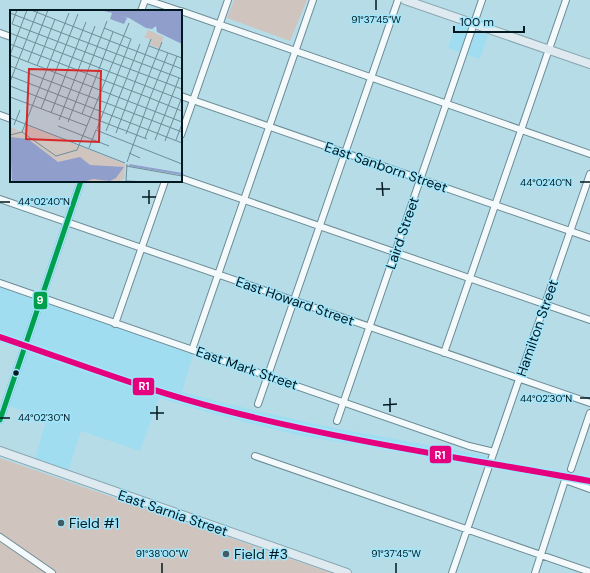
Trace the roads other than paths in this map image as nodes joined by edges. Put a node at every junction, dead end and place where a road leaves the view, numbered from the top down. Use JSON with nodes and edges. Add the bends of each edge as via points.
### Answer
{"nodes":[{"id":1,"x":146,"y":0,"type":"edge"},
{"id":2,"x":228,"y":0,"type":"edge"},
{"id":3,"x":313,"y":0,"type":"edge"},
{"id":4,"x":398,"y":0,"type":"edge"},
{"id":5,"x":405,"y":0,"type":"edge"},
{"id":6,"x":482,"y":0,"type":"edge"},
{"id":7,"x":566,"y":0,"type":"edge"},
{"id":8,"x":141,"y":10,"type":"edge"},
{"id":9,"x":177,"y":10,"type":"edge"},
{"id":10,"x":182,"y":12,"type":"edge"},
{"id":11,"x":220,"y":24,"type":"junction"},
{"id":12,"x":474,"y":24,"type":"junction"},
{"id":13,"x":0,"y":33,"type":"edge"},
{"id":14,"x":10,"y":37,"type":"edge"},
{"id":15,"x":549,"y":50,"type":"junction"},
{"id":16,"x":296,"y":51,"type":"junction"},
{"id":17,"x":590,"y":64,"type":"edge"},
{"id":18,"x":372,"y":78,"type":"junction"},
{"id":19,"x":182,"y":96,"type":"edge"},
{"id":20,"x":193,"y":100,"type":"junction"},
{"id":21,"x":447,"y":103,"type":"junction"},
{"id":22,"x":0,"y":115,"type":"edge"},
{"id":23,"x":10,"y":119,"type":"edge"},
{"id":24,"x":269,"y":127,"type":"junction"},
{"id":25,"x":521,"y":130,"type":"junction"},
{"id":26,"x":182,"y":132,"type":"edge"},
{"id":27,"x":346,"y":153,"type":"junction"},
{"id":28,"x":590,"y":154,"type":"edge"},
{"id":29,"x":590,"y":174,"type":"edge"},
{"id":30,"x":182,"y":178,"type":"edge"},
{"id":31,"x":420,"y":179,"type":"junction"},
{"id":32,"x":81,"y":182,"type":"edge"},
{"id":33,"x":165,"y":182,"type":"edge"},
{"id":34,"x":0,"y":199,"type":"edge"},
{"id":35,"x":244,"y":200,"type":"junction"},
{"id":36,"x":496,"y":204,"type":"junction"},
{"id":37,"x":67,"y":222,"type":"junction"},
{"id":38,"x":320,"y":226,"type":"junction"},
{"id":39,"x":570,"y":231,"type":"junction"},
{"id":40,"x":590,"y":238,"type":"edge"},
{"id":41,"x":142,"y":248,"type":"junction"},
{"id":42,"x":395,"y":253,"type":"junction"},
{"id":43,"x":218,"y":275,"type":"junction"},
{"id":44,"x":470,"y":279,"type":"junction"},
{"id":45,"x":0,"y":283,"type":"edge"},
{"id":46,"x":42,"y":297,"type":"junction"},
{"id":47,"x":294,"y":301,"type":"junction"},
{"id":48,"x":545,"y":305,"type":"junction"},
{"id":49,"x":590,"y":320,"type":"edge"},
{"id":50,"x":116,"y":324,"type":"junction"},
{"id":51,"x":370,"y":327,"type":"junction"},
{"id":52,"x":192,"y":350,"type":"junction"},
{"id":53,"x":444,"y":353,"type":"junction"},
{"id":54,"x":268,"y":376,"type":"junction"},
{"id":55,"x":519,"y":379,"type":"junction"},
{"id":56,"x":344,"y":402,"type":"junction"},
{"id":57,"x":590,"y":403,"type":"edge"},
{"id":58,"x":258,"y":404,"type":"dead end"},
{"id":59,"x":590,"y":413,"type":"edge"},
{"id":60,"x":0,"y":420,"type":"edge"},
{"id":61,"x":337,"y":421,"type":"dead end"},
{"id":62,"x":0,"y":451,"type":"edge"},
{"id":63,"x":494,"y":452,"type":"junction"},
{"id":64,"x":255,"y":456,"type":"dead end"},
{"id":65,"x":571,"y":469,"type":"dead end"},
{"id":66,"x":590,"y":489,"type":"edge"},
{"id":67,"x":467,"y":530,"type":"junction"},
{"id":68,"x":0,"y":537,"type":"edge"},
{"id":69,"x":542,"y":556,"type":"junction"},
{"id":70,"x":590,"y":572,"type":"edge"},
{"id":71,"x":52,"y":573,"type":"edge"},
{"id":72,"x":347,"y":573,"type":"edge"},
{"id":73,"x":452,"y":573,"type":"edge"},
{"id":74,"x":535,"y":573,"type":"edge"}],
"edges":[{"from":1,"to":8,"type":"street"},
{"from":1,"to":9,"type":"street"},
{"from":2,"to":11,"type":"street"},
{"from":3,"to":16,"type":"street"},
{"from":4,"to":18,"type":"street"},
{"from":5,"to":12,"type":"main road"},
{"from":6,"to":12,"type":"street","name":"Laird Street"},
{"from":7,"to":15,"type":"street"},
{"from":10,"to":11,"type":"street"},
{"from":11,"to":16,"type":"street"},
{"from":11,"to":20,"type":"street"},
{"from":12,"to":15,"type":"main road"},
{"from":12,"to":21,"type":"street","name":"Laird Street"},
{"from":13,"to":14,"type":"street"},
{"from":15,"to":17,"type":"main road"},
{"from":15,"to":25,"type":"street"},
{"from":16,"to":18,"type":"street"},
{"from":16,"to":24,"type":"street"},
{"from":18,"to":21,"type":"street"},
{"from":18,"to":27,"type":"street"},
{"from":19,"to":20,"type":"street","name":"East Sanborn Street"},
{"from":20,"to":24,"type":"street","name":"East Sanborn Street"},
{"from":20,"to":26,"type":"street"},
{"from":21,"to":25,"type":"street"},
{"from":21,"to":31,"type":"street","name":"Laird Street"},
{"from":22,"to":23,"type":"street"},
{"from":24,"to":27,"type":"street","name":"East Sanborn Street"},
{"from":24,"to":35,"type":"street"},
{"from":25,"to":28,"type":"street"},
{"from":25,"to":36,"type":"street"},
{"from":27,"to":31,"type":"street","name":"East Sanborn Street"},
{"from":27,"to":38,"type":"street"},
{"from":29,"to":39,"type":"street","name":"Hamilton Street"},
{"from":30,"to":35,"type":"street"},
{"from":31,"to":36,"type":"street","name":"East Sanborn Street"},
{"from":31,"to":42,"type":"street","name":"Laird Street"},
{"from":32,"to":37,"type":"street"},
{"from":33,"to":41,"type":"street"},
{"from":34,"to":37,"type":"street","name":"East Howard Street"},
{"from":35,"to":38,"type":"street"},
{"from":35,"to":43,"type":"street"},
{"from":36,"to":39,"type":"street","name":"East Sanborn Street"},
{"from":36,"to":44,"type":"street"},
{"from":37,"to":41,"type":"street","name":"East Howard Street"},
{"from":37,"to":46,"type":"street"},
{"from":38,"to":42,"type":"street"},
{"from":38,"to":47,"type":"street"},
{"from":39,"to":40,"type":"street","name":"East Sanborn Street"},
{"from":39,"to":48,"type":"street","name":"Hamilton Street"},
{"from":41,"to":43,"type":"street","name":"East Howard Street"},
{"from":41,"to":50,"type":"street"},
{"from":42,"to":44,"type":"street"},
{"from":42,"to":51,"type":"street","name":"Laird Street"},
{"from":43,"to":47,"type":"street","name":"East Howard Street"},
{"from":43,"to":52,"type":"street"},
{"from":44,"to":48,"type":"street"},
{"from":44,"to":53,"type":"street"},
{"from":45,"to":46,"type":"street","name":"East Mark Street"},
{"from":46,"to":50,"type":"street","name":"East Mark Street"},
{"from":46,"to":60,"type":"street"},
{"from":47,"to":51,"type":"street","name":"East Howard Street"},
{"from":47,"to":54,"type":"street"},
{"from":48,"to":49,"type":"street"},
{"from":48,"to":55,"type":"street","name":"Hamilton Street"},
{"from":50,"to":52,"type":"street","name":"East Mark Street"},
{"from":51,"to":53,"type":"street","name":"East Howard Street"},
{"from":51,"to":56,"type":"street","name":"Laird Street"},
{"from":52,"to":54,"type":"street","name":"East Mark Street"},
{"from":53,"to":55,"type":"street","name":"East Howard Street"},
{"from":54,"to":56,"type":"street","name":"East Mark Street"},
{"from":54,"to":58,"type":"street"},
{"from":55,"to":57,"type":"street","name":"East Howard Street"},
{"from":55,"to":63,"type":"street","name":"Hamilton Street"},
{"from":56,"to":61,"type":"street","name":"Laird Street"},
{"from":56,"to":63,"type":"street","name":"East Mark Street","via":[[469,446]]},
{"from":59,"to":65,"type":"street"},
{"from":62,"to":72,"type":"main road","name":"East Sarnia Street"},
{"from":63,"to":67,"type":"street","name":"Hamilton Street"},
{"from":64,"to":67,"type":"street"},
{"from":66,"to":69,"type":"street","via":[[565,480]]},
{"from":67,"to":69,"type":"street"},
{"from":67,"to":73,"type":"street","name":"Hamilton Street"},
{"from":68,"to":71,"type":"street"},
{"from":69,"to":70,"type":"street"},
{"from":69,"to":74,"type":"street"}]}
